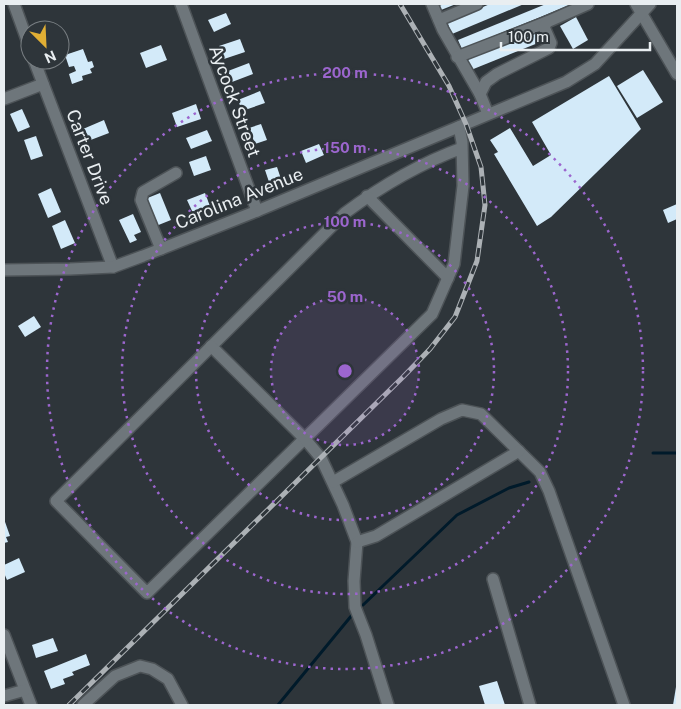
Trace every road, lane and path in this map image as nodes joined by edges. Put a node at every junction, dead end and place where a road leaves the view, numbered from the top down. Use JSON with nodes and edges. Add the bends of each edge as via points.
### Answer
{"nodes":[{"id":1,"x":14,"y":4,"type":"edge"},
{"id":2,"x":180,"y":4,"type":"edge"},
{"id":3,"x":432,"y":4,"type":"edge"},
{"id":4,"x":478,"y":4,"type":"edge"},
{"id":5,"x":588,"y":4,"type":"edge"},
{"id":6,"x":650,"y":4,"type":"edge"},
{"id":7,"x":639,"y":8,"type":"edge"},
{"id":8,"x":20,"y":20,"type":"edge"},
{"id":9,"x":438,"y":20,"type":"junction"},
{"id":10,"x":547,"y":22,"type":"junction"},
{"id":11,"x":457,"y":57,"type":"junction"},
{"id":12,"x":38,"y":70,"type":"edge"},
{"id":13,"x":677,"y":74,"type":"edge"},
{"id":14,"x":43,"y":84,"type":"junction"},
{"id":15,"x":480,"y":94,"type":"junction"},
{"id":16,"x":4,"y":99,"type":"edge"},
{"id":17,"x":488,"y":114,"type":"junction"},
{"id":18,"x":459,"y":126,"type":"junction"},
{"id":19,"x":462,"y":148,"type":"junction"},
{"id":20,"x":176,"y":173,"type":"dead end"},
{"id":21,"x":368,"y":196,"type":"junction"},
{"id":22,"x":257,"y":211,"type":"junction"},
{"id":23,"x":161,"y":249,"type":"junction"},
{"id":24,"x":113,"y":266,"type":"junction"},
{"id":25,"x":4,"y":270,"type":"edge"},
{"id":26,"x":448,"y":278,"type":"junction"},
{"id":27,"x":211,"y":346,"type":"junction"},
{"id":28,"x":305,"y":439,"type":"junction"},
{"id":29,"x":519,"y":451,"type":"junction"},
{"id":30,"x":333,"y":482,"type":"junction"},
{"id":31,"x":357,"y":542,"type":"junction"},
{"id":32,"x":493,"y":579,"type":"dead end"},
{"id":33,"x":4,"y":635,"type":"edge"},
{"id":34,"x":25,"y":690,"type":"junction"},
{"id":35,"x":4,"y":696,"type":"edge"},
{"id":36,"x":31,"y":705,"type":"edge"},
{"id":37,"x":83,"y":705,"type":"edge"},
{"id":38,"x":182,"y":705,"type":"edge"},
{"id":39,"x":388,"y":705,"type":"edge"},
{"id":40,"x":530,"y":705,"type":"edge"},
{"id":41,"x":624,"y":705,"type":"edge"}],
"edges":[{"from":1,"to":8,"type":"street"},
{"from":2,"to":22,"type":"street","name":"Aycock Street"},
{"from":3,"to":9,"type":"street"},
{"from":4,"to":9,"type":"street"},
{"from":5,"to":10,"type":"street"},
{"from":6,"to":7,"type":"street","name":"Carolina Avenue"},
{"from":7,"to":13,"type":"street"},
{"from":7,"to":17,"type":"street","name":"Carolina Avenue","via":[[595,64],[566,82]]},
{"from":9,"to":11,"type":"street"},
{"from":10,"to":11,"type":"street"},
{"from":10,"to":15,"type":"street","via":[[544,27],[551,43],[549,48],[497,74],[486,82]]},
{"from":11,"to":15,"type":"street"},
{"from":12,"to":14,"type":"street","name":"Carter Drive"},
{"from":14,"to":16,"type":"street"},
{"from":14,"to":24,"type":"street","name":"Carter Drive"},
{"from":15,"to":17,"type":"street"},
{"from":17,"to":18,"type":"street","name":"Carolina Avenue"},
{"from":18,"to":19,"type":"street"},
{"from":18,"to":22,"type":"street","name":"Carolina Avenue"},
{"from":19,"to":21,"type":"street"},
{"from":19,"to":26,"type":"street","via":[[462,186],[454,264]]},
{"from":20,"to":23,"type":"street","via":[[143,192],[141,200]]},
{"from":21,"to":26,"type":"street"},
{"from":21,"to":27,"type":"street","via":[[345,213]]},
{"from":22,"to":23,"type":"street","name":"Carolina Avenue"},
{"from":23,"to":24,"type":"street","name":"Carolina Avenue"},
{"from":24,"to":25,"type":"street","name":"Carolina Avenue"},
{"from":26,"to":28,"type":"street","via":[[432,314]]},
{"from":27,"to":28,"type":"street"},
{"from":27,"to":28,"type":"street","via":[[56,501],[148,593]]},
{"from":28,"to":30,"type":"street","via":[[321,458]]},
{"from":29,"to":30,"type":"street","via":[[481,414],[462,410]]},
{"from":29,"to":31,"type":"street","via":[[376,536]]},
{"from":29,"to":41,"type":"street","via":[[540,472],[549,490]]},
{"from":30,"to":31,"type":"street"},
{"from":31,"to":39,"type":"street","via":[[355,607]]},
{"from":32,"to":40,"type":"street"},
{"from":33,"to":34,"type":"street"},
{"from":34,"to":35,"type":"street"},
{"from":34,"to":36,"type":"street"},
{"from":37,"to":38,"type":"street","via":[[115,676],[140,666],[168,679]]}]}
